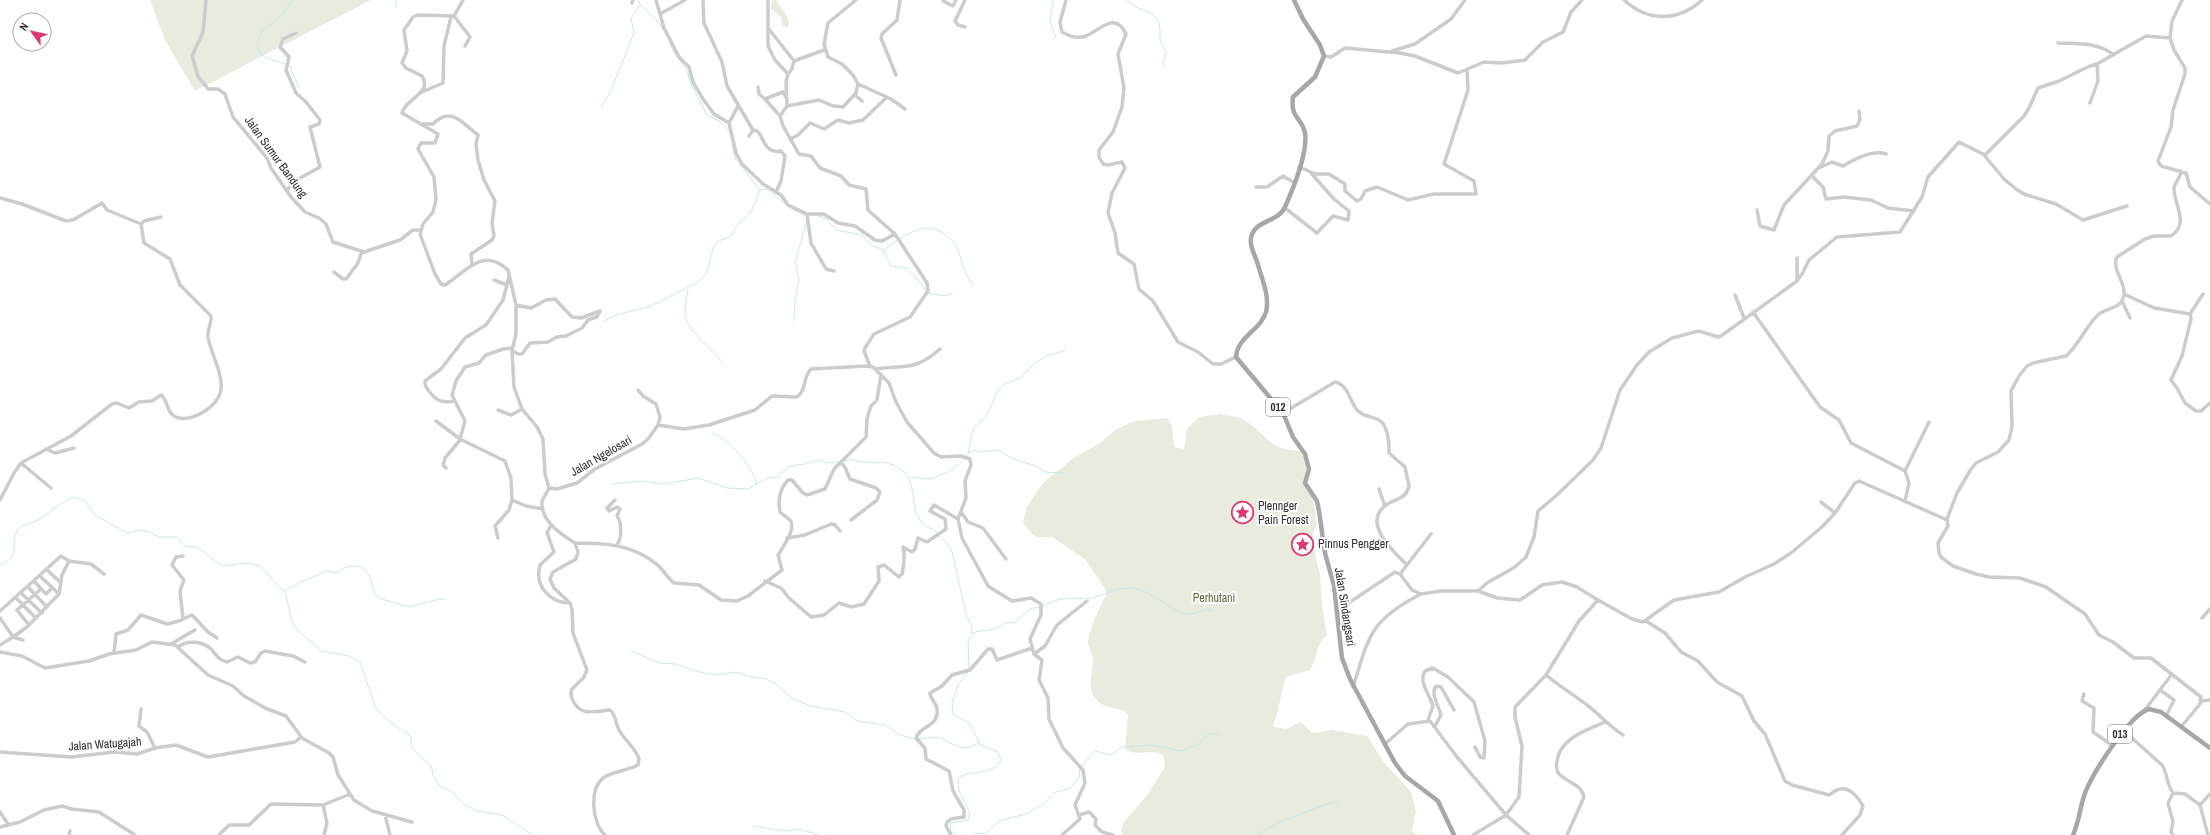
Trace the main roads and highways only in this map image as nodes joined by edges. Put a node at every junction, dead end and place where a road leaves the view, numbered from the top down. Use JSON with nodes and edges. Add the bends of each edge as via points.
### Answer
{"nodes":[{"id":1,"x":1294,"y":0,"type":"edge"},
{"id":2,"x":2210,"y":748,"type":"edge"},
{"id":3,"x":1454,"y":835,"type":"edge"},
{"id":4,"x":2073,"y":835,"type":"edge"}],
"edges":[{"from":1,"to":3,"type":"main road","name":"Jalan Sindangsari","number":"012","via":[[1324,56],[1316,77],[1293,97],[1293,112],[1305,138],[1295,183],[1285,208],[1278,217],[1258,226],[1251,238],[1267,296],[1266,308],[1260,322],[1242,341],[1236,357],[1283,413],[1289,429],[1308,460],[1309,469],[1305,483],[1317,501],[1334,586],[1342,658],[1354,687],[1399,770],[1438,801]]},
{"from":2,"to":4,"type":"main road","number":"013","via":[[2155,710],[2138,714],[2123,730],[2088,786]]}]}
